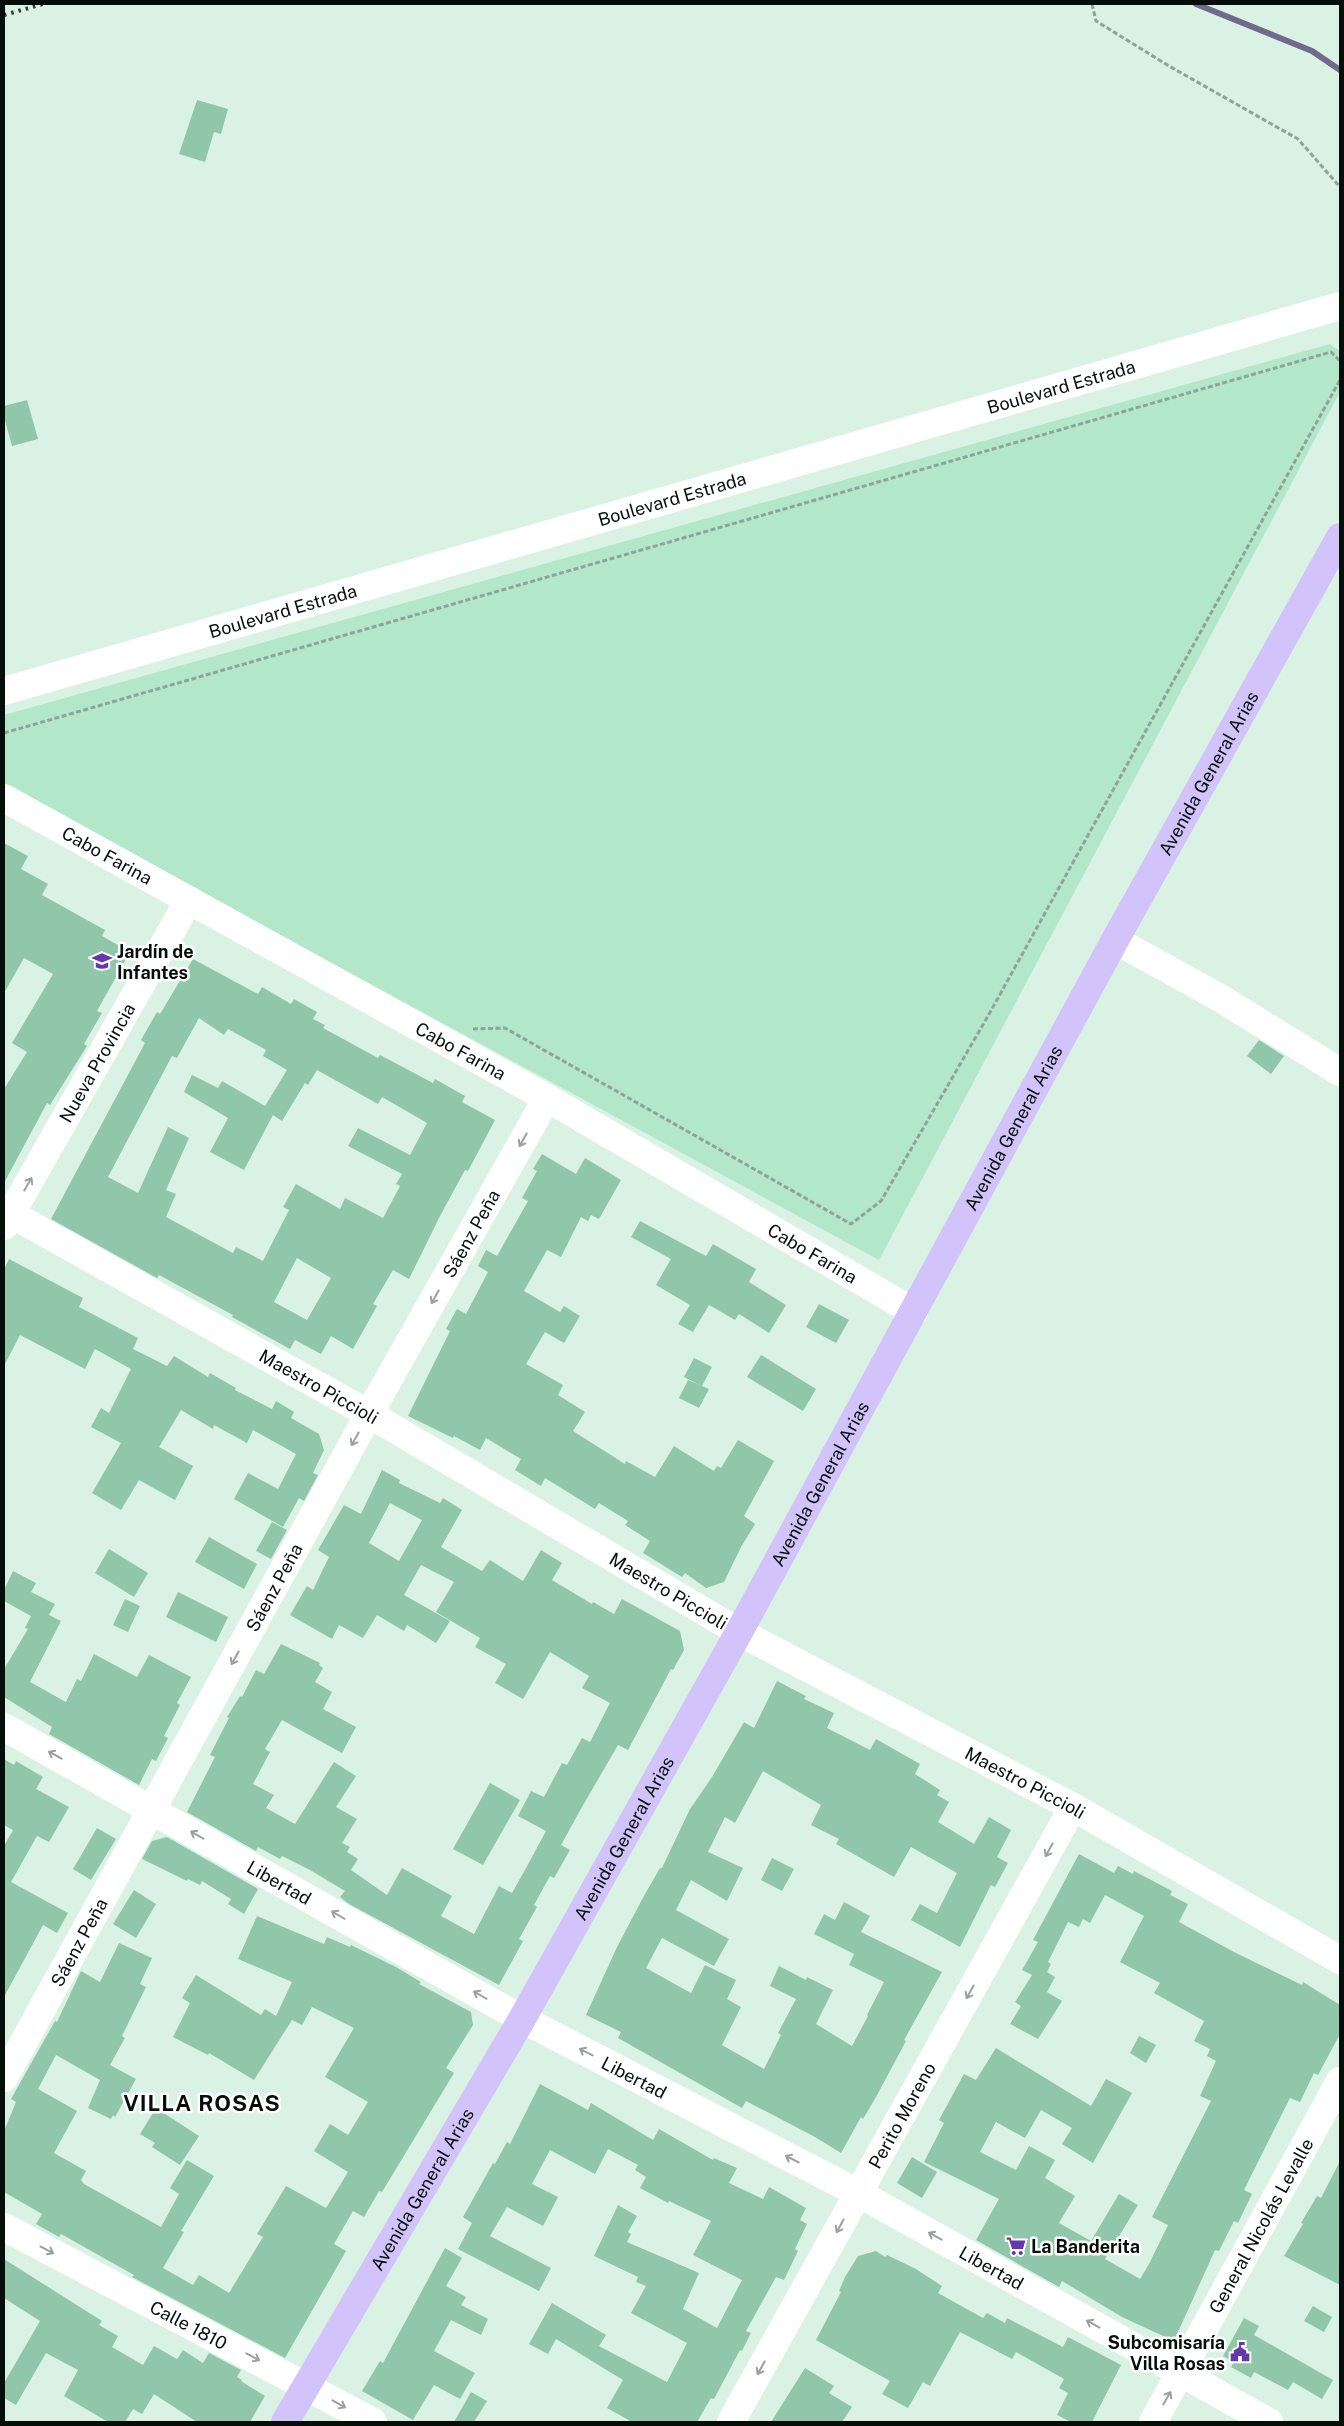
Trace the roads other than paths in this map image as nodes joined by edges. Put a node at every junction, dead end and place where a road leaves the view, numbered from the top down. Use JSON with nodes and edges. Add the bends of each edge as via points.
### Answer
{"nodes":[{"id":1,"x":1340,"y":306,"type":"edge"},
{"id":2,"x":1340,"y":537,"type":"edge"},
{"id":3,"x":4,"y":691,"type":"edge"},
{"id":4,"x":4,"y":798,"type":"edge"},
{"id":5,"x":189,"y":900,"type":"junction"},
{"id":6,"x":1114,"y":940,"type":"junction"},
{"id":7,"x":1340,"y":1072,"type":"edge"},
{"id":8,"x":547,"y":1098,"type":"junction"},
{"id":9,"x":6,"y":1217,"type":"edge"},
{"id":10,"x":914,"y":1312,"type":"junction"},
{"id":11,"x":369,"y":1414,"type":"junction"},
{"id":12,"x":739,"y":1632,"type":"junction"},
{"id":13,"x":4,"y":1727,"type":"edge"},
{"id":14,"x":1073,"y":1807,"type":"junction"},
{"id":15,"x":153,"y":1810,"type":"junction"},
{"id":16,"x":1340,"y":1960,"type":"edge"},
{"id":17,"x":522,"y":2019,"type":"junction"},
{"id":18,"x":4,"y":2078,"type":"edge"},
{"id":19,"x":1340,"y":2082,"type":"edge"},
{"id":20,"x":858,"y":2193,"type":"junction"},
{"id":21,"x":4,"y":2227,"type":"edge"},
{"id":22,"x":1181,"y":2373,"type":"junction"},
{"id":23,"x":306,"y":2385,"type":"junction"},
{"id":24,"x":285,"y":2422,"type":"edge"},
{"id":25,"x":373,"y":2422,"type":"edge"},
{"id":26,"x":731,"y":2422,"type":"edge"},
{"id":27,"x":1153,"y":2422,"type":"edge"},
{"id":28,"x":1269,"y":2422,"type":"edge"}],
"edges":[{"from":1,"to":3,"type":"street","name":"Boulevard Estrada"},
{"from":2,"to":6,"type":"main road","name":"Avenida General Arias"},
{"from":4,"to":5,"type":"street","name":"Cabo Farina"},
{"from":5,"to":8,"type":"street","name":"Cabo Farina"},
{"from":9,"to":5,"type":"street","name":"Nueva Provincia","one_way":true},
{"from":6,"to":7,"type":"street","via":[[1220,998]]},
{"from":6,"to":10,"type":"main road","name":"Avenida General Arias"},
{"from":8,"to":10,"type":"street","name":"Cabo Farina"},
{"from":8,"to":11,"type":"street","name":"Sáenz Peña","one_way":true},
{"from":9,"to":11,"type":"street","name":"Maestro Piccioli"},
{"from":10,"to":12,"type":"main road","name":"Avenida General Arias"},
{"from":11,"to":12,"type":"street","name":"Maestro Piccioli"},
{"from":11,"to":15,"type":"street","name":"Sáenz Peña","one_way":true},
{"from":12,"to":14,"type":"street","name":"Maestro Piccioli"},
{"from":12,"to":17,"type":"main road","name":"Avenida General Arias"},
{"from":15,"to":13,"type":"street","name":"Libertad","one_way":true},
{"from":14,"to":16,"type":"street","name":"Maestro Piccioli"},
{"from":14,"to":20,"type":"street","name":"Perito Moreno","one_way":true},
{"from":17,"to":15,"type":"street","name":"Libertad","one_way":true},
{"from":15,"to":18,"type":"street","name":"Sáenz Peña"},
{"from":20,"to":17,"type":"street","name":"Libertad","one_way":true},
{"from":17,"to":23,"type":"main road","name":"Avenida General Arias"},
{"from":19,"to":22,"type":"street","name":"General Nicolás Levalle"},
{"from":22,"to":20,"type":"street","name":"Libertad","one_way":true},
{"from":20,"to":26,"type":"street","name":"Perito Moreno","one_way":true},
{"from":21,"to":23,"type":"street","name":"Calle 1810","one_way":true},
{"from":27,"to":22,"type":"street","name":"General Nicolás Levalle","one_way":true},
{"from":22,"to":28,"type":"street","name":"Libertad"},
{"from":23,"to":24,"type":"main road","name":"Avenida General Arias"},
{"from":23,"to":25,"type":"street","name":"Calle 1810","one_way":true}]}
